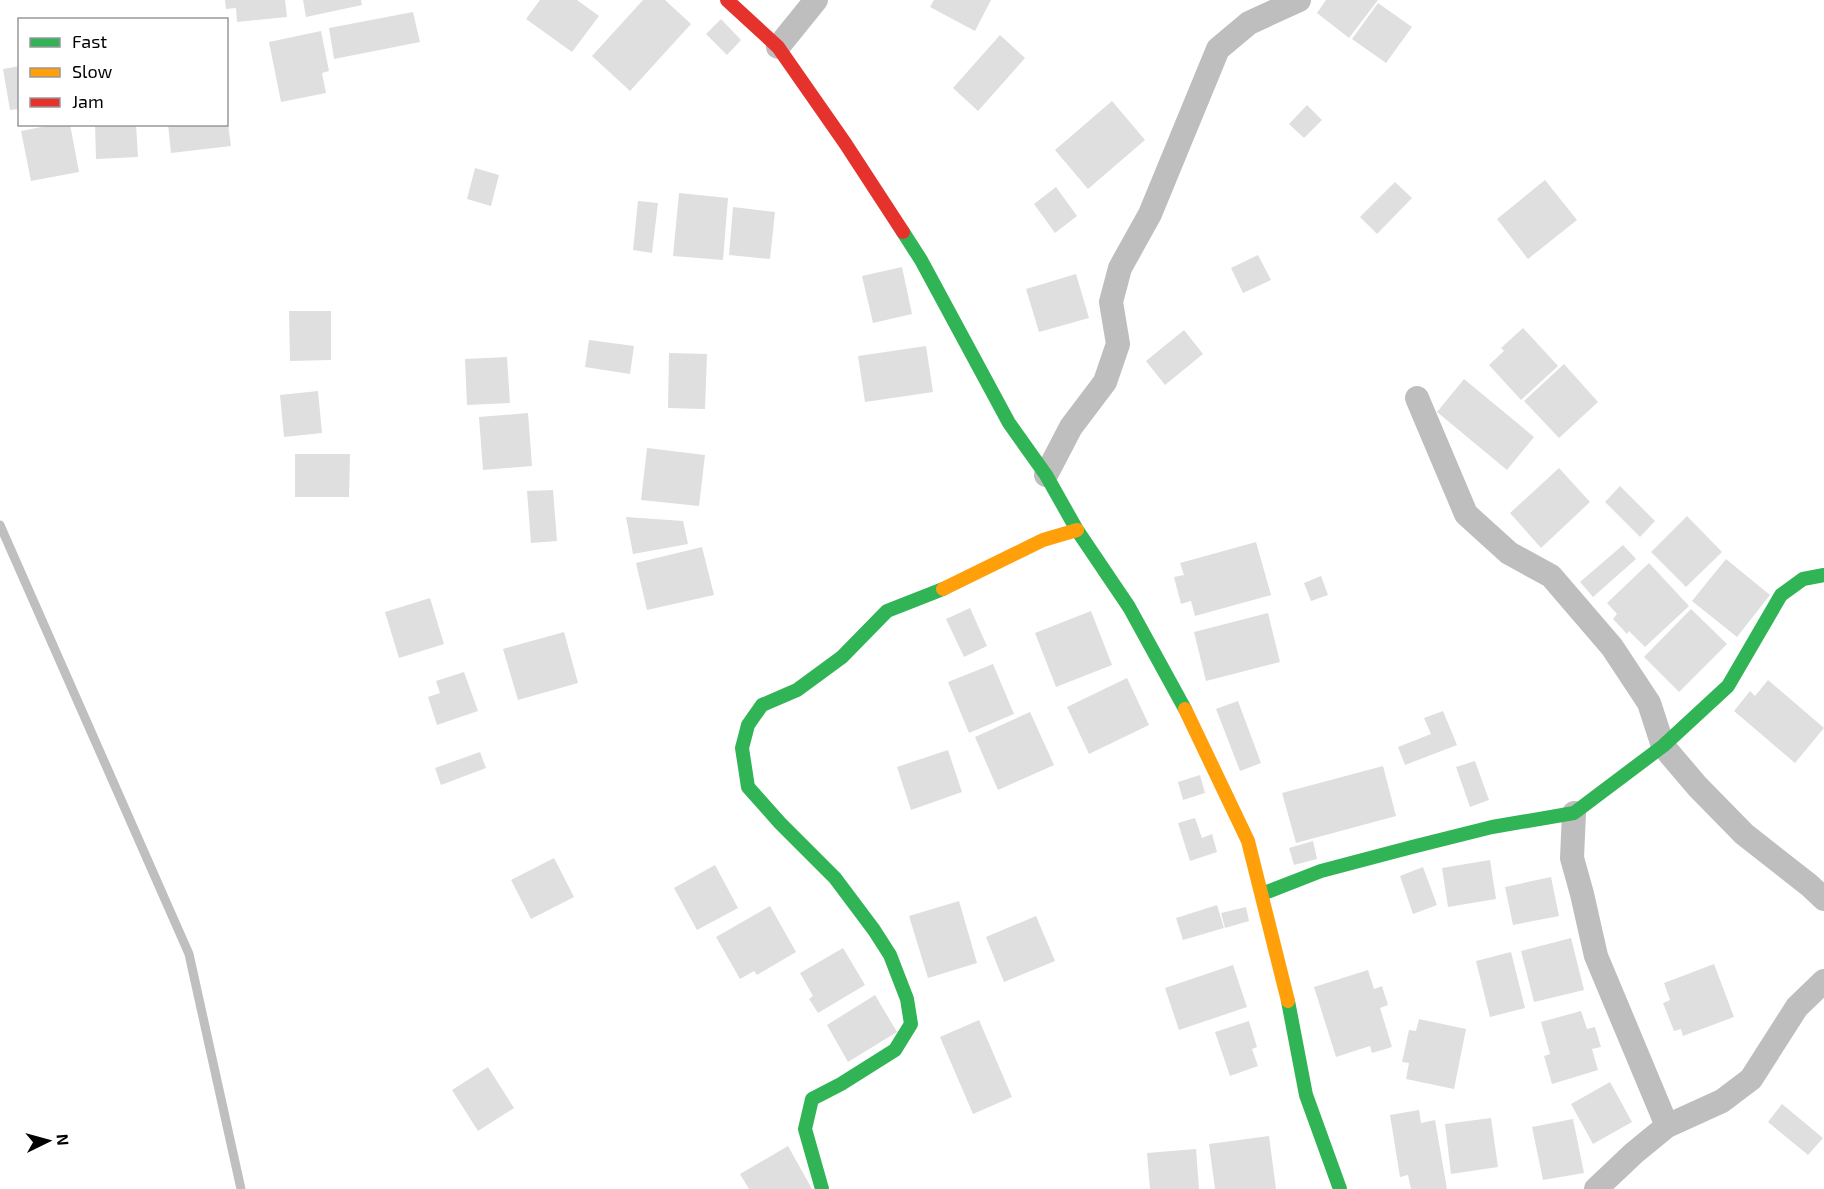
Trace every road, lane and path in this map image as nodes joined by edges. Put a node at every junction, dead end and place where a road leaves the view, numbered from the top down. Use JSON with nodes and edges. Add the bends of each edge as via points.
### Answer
{"nodes":[{"id":1,"x":727,"y":0,"type":"edge"},
{"id":2,"x":816,"y":0,"type":"edge"},
{"id":3,"x":1299,"y":0,"type":"edge"},
{"id":4,"x":778,"y":47,"type":"junction"},
{"id":5,"x":1417,"y":398,"type":"dead end"},
{"id":6,"x":1046,"y":475,"type":"junction"},
{"id":7,"x":1077,"y":530,"type":"junction"},
{"id":8,"x":1824,"y":575,"type":"edge"},
{"id":9,"x":1664,"y":746,"type":"junction"},
{"id":10,"x":1574,"y":813,"type":"junction"},
{"id":11,"x":1262,"y":894,"type":"junction"},
{"id":12,"x":1824,"y":899,"type":"edge"},
{"id":13,"x":1824,"y":981,"type":"edge"},
{"id":14,"x":1667,"y":1126,"type":"junction"},
{"id":15,"x":822,"y":1189,"type":"edge"},
{"id":16,"x":1340,"y":1189,"type":"edge"},
{"id":17,"x":1596,"y":1189,"type":"edge"}],
"edges":[{"from":1,"to":4,"type":"street"},
{"from":2,"to":4,"type":"street"},
{"from":3,"to":6,"type":"street","via":[[1249,23],[1218,49],[1150,214],[1120,268],[1111,302],[1118,344],[1105,382],[1071,427]]},
{"from":4,"to":6,"type":"street","via":[[921,261],[1009,423]]},
{"from":5,"to":9,"type":"street","via":[[1466,514],[1509,553],[1551,576],[1612,647],[1649,703]]},
{"from":6,"to":7,"type":"street"},
{"from":7,"to":11,"type":"street","via":[[1129,607],[1192,722],[1248,841]]},
{"from":7,"to":15,"type":"street","via":[[1043,540],[951,586],[887,611],[842,657],[797,690],[762,705],[748,725],[742,748],[748,787],[834,878],[874,930],[890,955],[910,1016],[911,1024],[895,1050],[812,1099],[805,1129]]},
{"from":8,"to":9,"type":"street","via":[[1803,579],[1780,595],[1728,686]]},
{"from":9,"to":10,"type":"street"},
{"from":9,"to":12,"type":"street","via":[[1744,834]]},
{"from":10,"to":11,"type":"street","via":[[1423,844],[1321,871]]},
{"from":10,"to":14,"type":"street","via":[[1572,858],[1596,956]]},
{"from":11,"to":16,"type":"street","via":[[1306,1095]]},
{"from":13,"to":14,"type":"street","via":[[1797,1007],[1751,1079],[1722,1101]]},
{"from":14,"to":17,"type":"street"}]}
